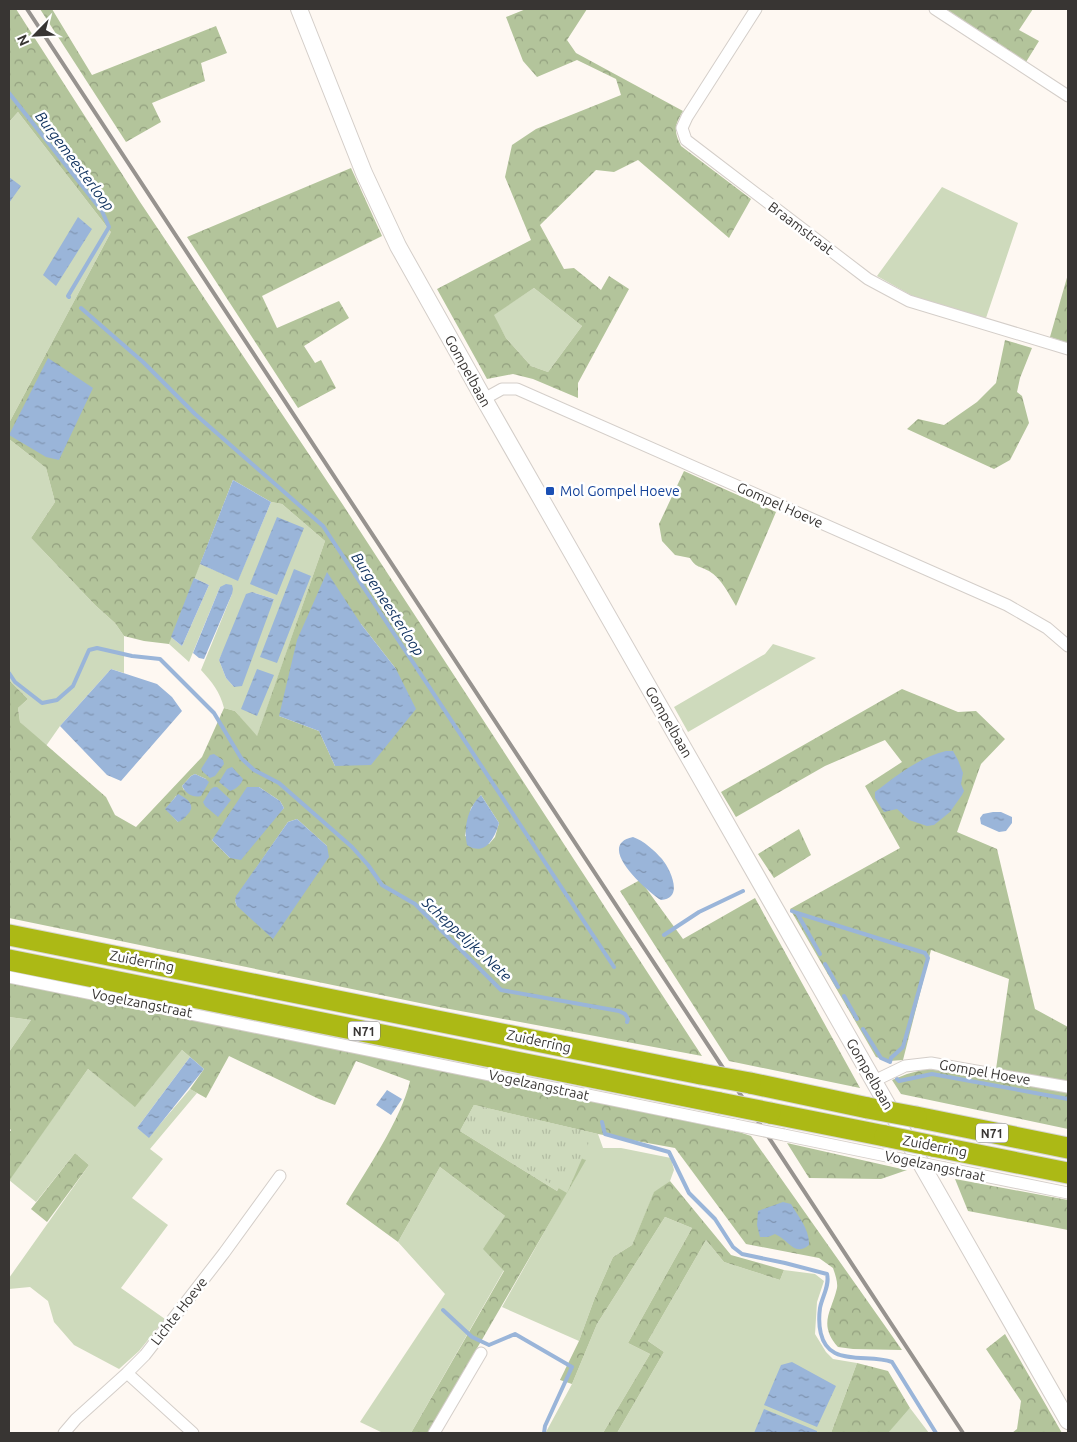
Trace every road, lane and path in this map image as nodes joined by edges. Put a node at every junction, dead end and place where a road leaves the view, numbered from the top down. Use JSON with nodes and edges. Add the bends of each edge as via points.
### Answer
{"nodes":[{"id":1,"x":299,"y":9,"type":"edge"},
{"id":2,"x":756,"y":9,"type":"edge"},
{"id":3,"x":934,"y":9,"type":"edge"},
{"id":4,"x":1068,"y":96,"type":"edge"},
{"id":5,"x":1068,"y":350,"type":"edge"},
{"id":6,"x":484,"y":399,"type":"junction"},
{"id":7,"x":1068,"y":646,"type":"edge"},
{"id":8,"x":9,"y":935,"type":"edge"},
{"id":9,"x":9,"y":960,"type":"edge"},
{"id":10,"x":9,"y":977,"type":"edge"},
{"id":11,"x":874,"y":1081,"type":"junction"},
{"id":12,"x":1068,"y":1087,"type":"edge"},
{"id":13,"x":1068,"y":1148,"type":"edge"},
{"id":14,"x":1068,"y":1173,"type":"edge"},
{"id":15,"x":280,"y":1176,"type":"dead end"},
{"id":16,"x":1068,"y":1193,"type":"edge"},
{"id":17,"x":481,"y":1353,"type":"dead end"},
{"id":18,"x":127,"y":1373,"type":"junction"},
{"id":19,"x":1068,"y":1421,"type":"edge"},
{"id":20,"x":64,"y":1433,"type":"edge"},
{"id":21,"x":193,"y":1433,"type":"edge"},
{"id":22,"x":434,"y":1433,"type":"edge"}],
"edges":[{"from":1,"to":6,"type":"street","name":"Gompelbaan","via":[[364,172],[398,246]]},
{"from":2,"to":5,"type":"street","name":"Braamstraat","via":[[687,117],[682,128],[686,140],[868,279],[909,301]]},
{"from":3,"to":4,"type":"street"},
{"from":6,"to":7,"type":"street","name":"Gompel Hoeve","via":[[502,389],[517,389],[1007,605],[1048,628]]},
{"from":6,"to":11,"type":"street","name":"Gompelbaan"},
{"from":8,"to":13,"type":"highway","name":"Zuiderring","number":"N71","bridge":true},
{"from":9,"to":14,"type":"highway","name":"Zuiderring","number":"N71","bridge":true},
{"from":10,"to":16,"type":"street","name":"Vogelzangstraat","bridge":true},
{"from":11,"to":12,"type":"street","name":"Gompel Hoeve","via":[[905,1066],[931,1063]]},
{"from":11,"to":19,"type":"street","name":"Gompelbaan"},
{"from":15,"to":18,"type":"street","name":"Lichte Hoeve","via":[[164,1332]]},
{"from":17,"to":22,"type":"street"},
{"from":18,"to":20,"type":"street","name":"Lichte Hoeve"},
{"from":18,"to":21,"type":"street"}]}
